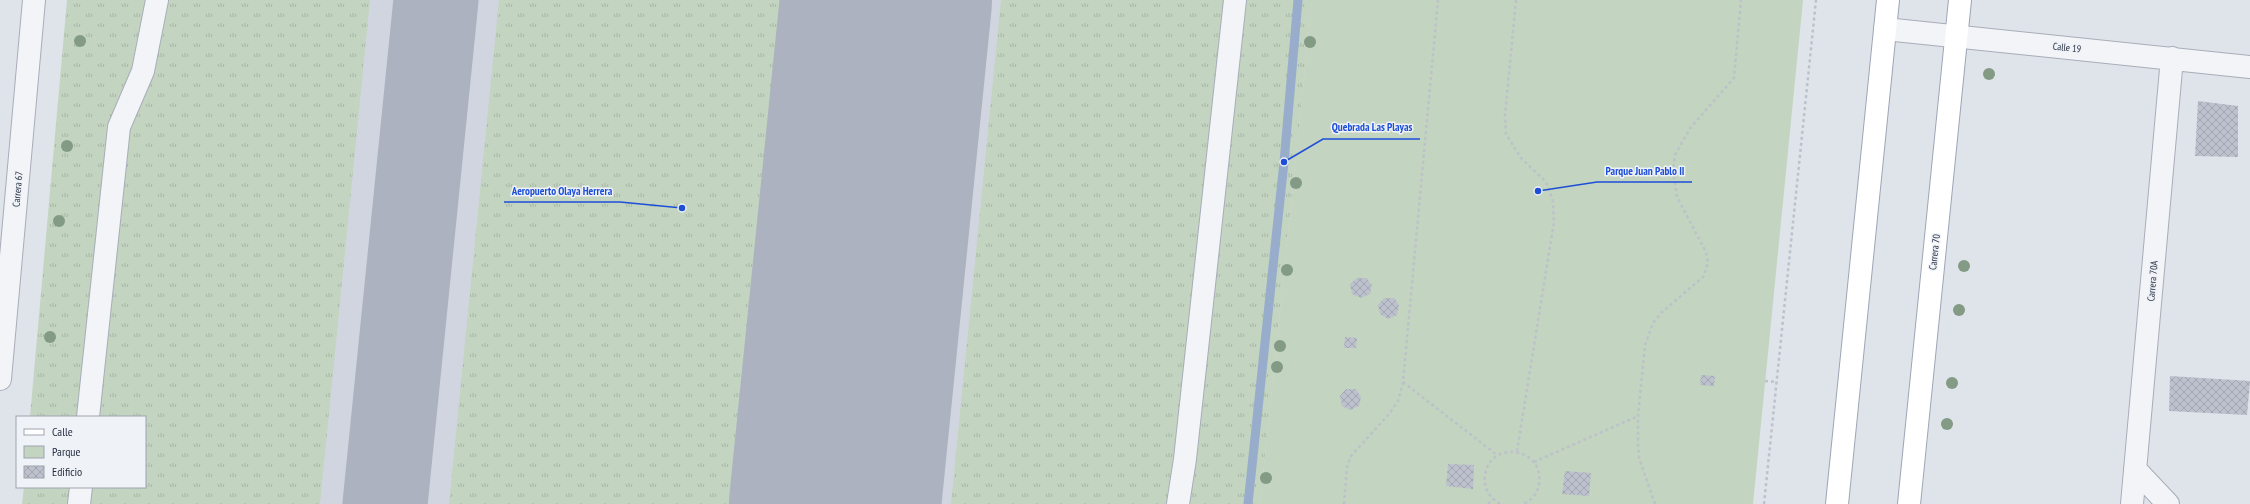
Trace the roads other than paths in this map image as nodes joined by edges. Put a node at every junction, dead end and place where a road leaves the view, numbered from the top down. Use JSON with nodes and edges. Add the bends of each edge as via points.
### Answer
{"nodes":[{"id":1,"x":34,"y":0,"type":"edge"},
{"id":2,"x":157,"y":0,"type":"edge"},
{"id":3,"x":1235,"y":0,"type":"edge"},
{"id":4,"x":1888,"y":0,"type":"edge"},
{"id":5,"x":1960,"y":0,"type":"edge"},
{"id":6,"x":1885,"y":28,"type":"junction"},
{"id":7,"x":1956,"y":36,"type":"junction"},
{"id":8,"x":2172,"y":58,"type":"junction"},
{"id":9,"x":2250,"y":67,"type":"edge"},
{"id":10,"x":0,"y":379,"type":"edge"},
{"id":11,"x":88,"y":416,"type":"edge"},
{"id":12,"x":2135,"y":470,"type":"junction"},
{"id":13,"x":81,"y":488,"type":"edge"},
{"id":14,"x":79,"y":504,"type":"edge"},
{"id":15,"x":1178,"y":504,"type":"edge"},
{"id":16,"x":1837,"y":504,"type":"edge"},
{"id":17,"x":1909,"y":504,"type":"edge"},
{"id":18,"x":2132,"y":504,"type":"edge"},
{"id":19,"x":2168,"y":504,"type":"edge"}],
"edges":[{"from":1,"to":10,"type":"street","name":"Carrera 67"},
{"from":2,"to":11,"type":"street","via":[[142,71],[119,127]]},
{"from":3,"to":15,"type":"street"},
{"from":4,"to":6,"type":"main road"},
{"from":5,"to":7,"type":"main road","name":"Carrera 70"},
{"from":6,"to":7,"type":"street","name":"Calle 19"},
{"from":6,"to":16,"type":"main road"},
{"from":7,"to":8,"type":"street","name":"Calle 19"},
{"from":7,"to":17,"type":"main road","name":"Carrera 70"},
{"from":8,"to":9,"type":"street","name":"Calle 19"},
{"from":8,"to":12,"type":"street","name":"Carrera 70A"},
{"from":12,"to":18,"type":"street","name":"Carrera 70A"},
{"from":12,"to":19,"type":"street"},
{"from":13,"to":14,"type":"street"}]}
